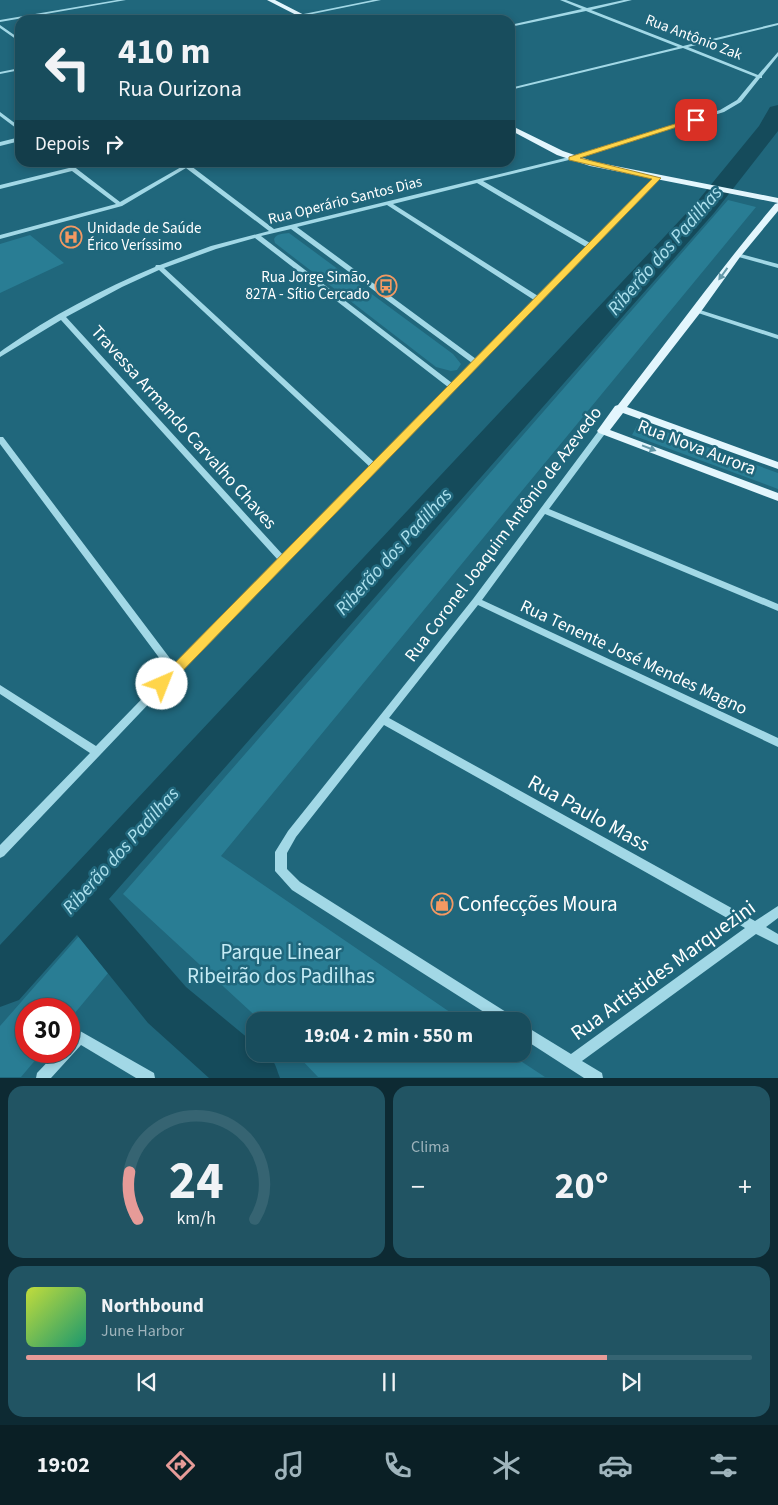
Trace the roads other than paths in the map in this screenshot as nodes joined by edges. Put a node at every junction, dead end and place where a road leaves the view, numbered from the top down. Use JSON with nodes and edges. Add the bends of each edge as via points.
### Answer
{"nodes":[{"id":1,"x":124,"y":0,"type":"edge"},
{"id":2,"x":270,"y":0,"type":"edge"},
{"id":3,"x":379,"y":0,"type":"edge"},
{"id":4,"x":562,"y":0,"type":"edge"},
{"id":5,"x":630,"y":0,"type":"edge"},
{"id":6,"x":586,"y":9,"type":"junction"},
{"id":7,"x":35,"y":15,"type":"edge"},
{"id":8,"x":302,"y":15,"type":"joint"},
{"id":9,"x":15,"y":18,"type":"edge"},
{"id":10,"x":0,"y":21,"type":"edge"},
{"id":11,"x":778,"y":24,"type":"edge"},
{"id":12,"x":515,"y":25,"type":"edge"},
{"id":13,"x":0,"y":26,"type":"edge"},
{"id":14,"x":15,"y":37,"type":"edge"},
{"id":15,"x":683,"y":47,"type":"junction"},
{"id":16,"x":778,"y":53,"type":"edge"},
{"id":17,"x":15,"y":70,"type":"edge"},
{"id":18,"x":0,"y":73,"type":"edge"},
{"id":19,"x":760,"y":77,"type":"junction"},
{"id":20,"x":515,"y":88,"type":"edge"},
{"id":21,"x":0,"y":114,"type":"edge"},
{"id":22,"x":15,"y":125,"type":"edge"},
{"id":23,"x":515,"y":130,"type":"edge"},
{"id":24,"x":15,"y":141,"type":"edge"},
{"id":25,"x":0,"y":144,"type":"edge"},
{"id":26,"x":571,"y":158,"type":"junction"},
{"id":27,"x":70,"y":167,"type":"edge"},
{"id":28,"x":179,"y":167,"type":"edge"},
{"id":29,"x":188,"y":167,"type":"edge"},
{"id":30,"x":72,"y":169,"type":"junction"},
{"id":31,"x":657,"y":178,"type":"junction"},
{"id":32,"x":478,"y":181,"type":"junction"},
{"id":33,"x":0,"y":187,"type":"edge"},
{"id":34,"x":388,"y":203,"type":"junction"},
{"id":35,"x":120,"y":205,"type":"junction"},
{"id":36,"x":777,"y":206,"type":"edge"},
{"id":37,"x":291,"y":226,"type":"junction"},
{"id":38,"x":273,"y":231,"type":"junction"},
{"id":39,"x":256,"y":235,"type":"junction"},
{"id":40,"x":0,"y":237,"type":"edge"},
{"id":41,"x":590,"y":246,"type":"junction"},
{"id":42,"x":737,"y":255,"type":"junction"},
{"id":43,"x":158,"y":266,"type":"junction"},
{"id":44,"x":778,"y":266,"type":"edge"},
{"id":45,"x":538,"y":299,"type":"junction"},
{"id":46,"x":697,"y":311,"type":"junction"},
{"id":47,"x":61,"y":316,"type":"junction"},
{"id":48,"x":778,"y":337,"type":"edge"},
{"id":49,"x":0,"y":355,"type":"edge"},
{"id":50,"x":476,"y":362,"type":"junction"},
{"id":51,"x":452,"y":387,"type":"junction"},
{"id":52,"x":619,"y":408,"type":"junction"},
{"id":53,"x":603,"y":431,"type":"junction"},
{"id":54,"x":0,"y":439,"type":"edge"},
{"id":55,"x":374,"y":466,"type":"junction"},
{"id":56,"x":778,"y":466,"type":"edge"},
{"id":57,"x":778,"y":497,"type":"edge"},
{"id":58,"x":545,"y":511,"type":"junction"},
{"id":59,"x":283,"y":560,"type":"junction"},
{"id":60,"x":476,"y":601,"type":"junction"},
{"id":61,"x":778,"y":608,"type":"edge"},
{"id":62,"x":175,"y":670,"type":"junction"},
{"id":63,"x":0,"y":689,"type":"edge"},
{"id":64,"x":382,"y":718,"type":"junction"},
{"id":65,"x":778,"y":743,"type":"edge"},
{"id":66,"x":97,"y":752,"type":"junction"},
{"id":67,"x":0,"y":853,"type":"edge"},
{"id":68,"x":778,"y":911,"type":"edge"},
{"id":69,"x":756,"y":928,"type":"junction"},
{"id":70,"x":778,"y":940,"type":"edge"},
{"id":71,"x":495,"y":1012,"type":"edge"},
{"id":72,"x":531,"y":1036,"type":"edge"},
{"id":73,"x":80,"y":1037,"type":"edge"},
{"id":74,"x":572,"y":1061,"type":"junction"},
{"id":75,"x":56,"y":1063,"type":"edge"},
{"id":76,"x":42,"y":1078,"type":"edge"},
{"id":77,"x":149,"y":1078,"type":"edge"},
{"id":78,"x":597,"y":1078,"type":"edge"}],
"edges":[{"from":1,"to":7,"type":"street"},
{"from":2,"to":8,"type":"main road"},
{"from":3,"to":8,"type":"street"},
{"from":4,"to":6,"type":"street","name":"Rua Antônio Zak"},
{"from":5,"to":6,"type":"street"},
{"from":6,"to":12,"type":"street"},
{"from":6,"to":15,"type":"street","name":"Rua Antônio Zak"},
{"from":9,"to":10,"type":"street"},
{"from":11,"to":15,"type":"street"},
{"from":13,"to":14,"type":"street"},
{"from":15,"to":19,"type":"street","name":"Rua Antônio Zak"},
{"from":15,"to":20,"type":"street"},
{"from":16,"to":19,"type":"street","name":"Rua Operário Santos Dias"},
{"from":17,"to":18,"type":"street"},
{"from":19,"to":26,"type":"street","name":"Rua Operário Santos Dias","via":[[739,101],[722,111]]},
{"from":21,"to":22,"type":"street"},
{"from":23,"to":26,"type":"main road"},
{"from":24,"to":25,"type":"street"},
{"from":26,"to":31,"type":"main road"},
{"from":26,"to":32,"type":"street","name":"Rua Operário Santos Dias"},
{"from":27,"to":30,"type":"street"},
{"from":28,"to":35,"type":"street"},
{"from":29,"to":38,"type":"street"},
{"from":30,"to":33,"type":"street"},
{"from":30,"to":35,"type":"street"},
{"from":31,"to":36,"type":"main road","via":[[746,195]]},
{"from":31,"to":41,"type":"street"},
{"from":32,"to":34,"type":"street","name":"Rua Operário Santos Dias"},
{"from":32,"to":41,"type":"street"},
{"from":34,"to":37,"type":"street","name":"Rua Operário Santos Dias"},
{"from":34,"to":45,"type":"street"},
{"from":35,"to":40,"type":"street"},
{"from":36,"to":42,"type":"main road","name":"Rua Coronel Joaquim Antônio de Azevedo"},
{"from":37,"to":38,"type":"street","name":"Rua Operário Santos Dias"},
{"from":37,"to":50,"type":"street"},
{"from":38,"to":39,"type":"street","name":"Rua Operário Santos Dias"},
{"from":39,"to":43,"type":"street","name":"Rua Operário Santos Dias"},
{"from":39,"to":51,"type":"street"},
{"from":41,"to":45,"type":"street"},
{"from":42,"to":44,"type":"street"},
{"from":42,"to":46,"type":"main road","name":"Rua Coronel Joaquim Antônio de Azevedo","one_way":true},
{"from":43,"to":47,"type":"street","name":"Rua Operário Santos Dias"},
{"from":43,"to":55,"type":"street"},
{"from":45,"to":50,"type":"street"},
{"from":46,"to":48,"type":"street"},
{"from":46,"to":52,"type":"main road","name":"Rua Coronel Joaquim Antônio de Azevedo"},
{"from":47,"to":49,"type":"street","name":"Rua Operário Santos Dias"},
{"from":47,"to":59,"type":"street","name":"Travessa Armando Carvalho Chaves"},
{"from":50,"to":51,"type":"street"},
{"from":51,"to":55,"type":"street"},
{"from":52,"to":53,"type":"main road","name":"Rua Coronel Joaquim Antônio de Azevedo"},
{"from":52,"to":56,"type":"main road","name":"Rua Nova Aurora"},
{"from":53,"to":57,"type":"main road","name":"Rua Nova Aurora","one_way":true},
{"from":53,"to":58,"type":"street","name":"Rua Coronel Joaquim Antônio de Azevedo"},
{"from":54,"to":62,"type":"street"},
{"from":55,"to":59,"type":"street"},
{"from":58,"to":60,"type":"street","name":"Rua Coronel Joaquim Antônio de Azevedo"},
{"from":58,"to":61,"type":"street"},
{"from":59,"to":62,"type":"street"},
{"from":60,"to":64,"type":"street","name":"Rua Coronel Joaquim Antônio de Azevedo"},
{"from":60,"to":65,"type":"street","name":"Rua Tenente José Mendes Magno"},
{"from":62,"to":66,"type":"street"},
{"from":63,"to":66,"type":"street"},
{"from":64,"to":69,"type":"street","name":"Rua Paulo Mass"},
{"from":64,"to":71,"type":"street","name":"Rua Coronel Joaquim Antônio de Azevedo","via":[[281,852],[281,871],[296,886]]},
{"from":66,"to":67,"type":"street"},
{"from":68,"to":69,"type":"street","name":"Rua Artistides Marquezini"},
{"from":69,"to":70,"type":"street","name":"Rua Paulo Mass"},
{"from":69,"to":74,"type":"street","name":"Rua Artistides Marquezini"},
{"from":72,"to":74,"type":"street"},
{"from":73,"to":77,"type":"street"},
{"from":74,"to":78,"type":"street"},
{"from":75,"to":76,"type":"street"}]}
